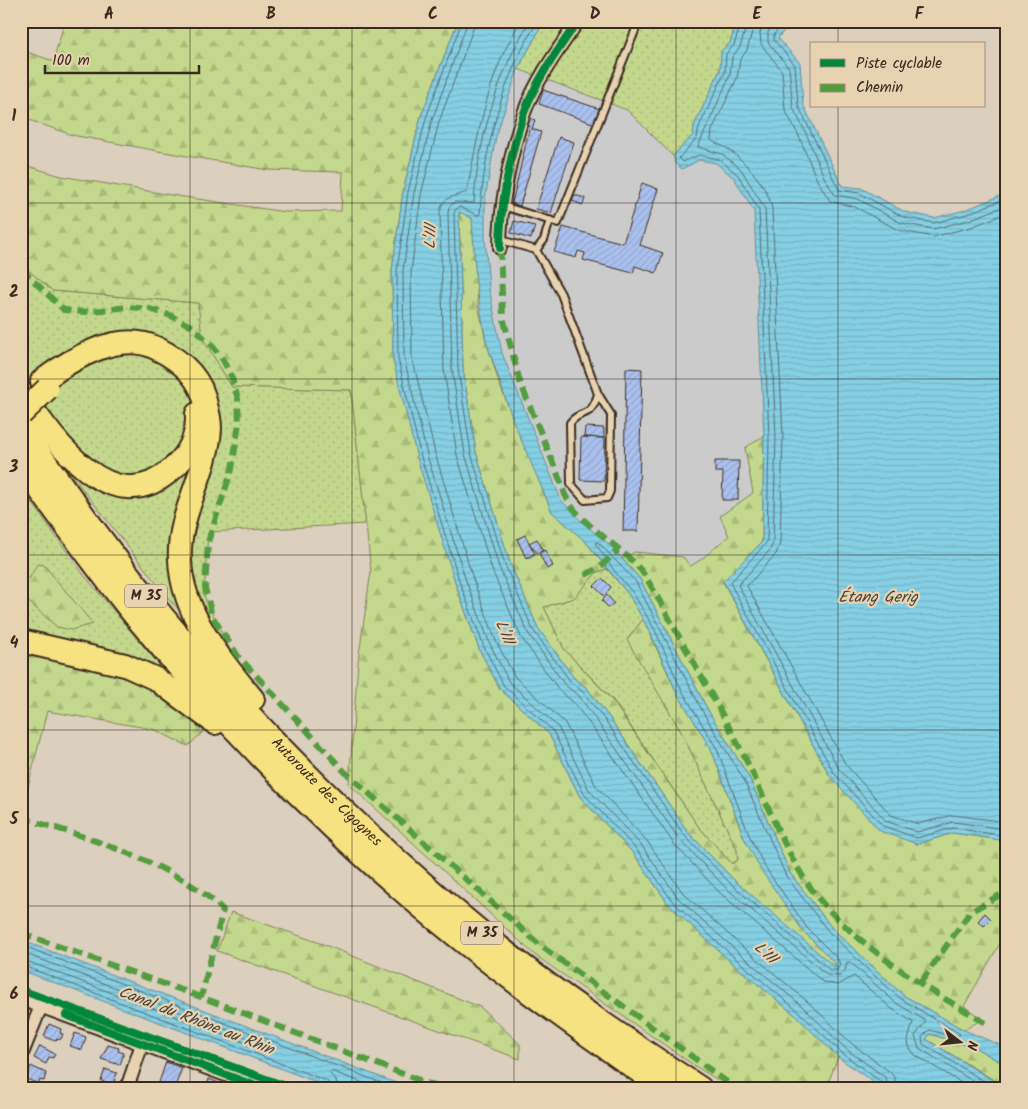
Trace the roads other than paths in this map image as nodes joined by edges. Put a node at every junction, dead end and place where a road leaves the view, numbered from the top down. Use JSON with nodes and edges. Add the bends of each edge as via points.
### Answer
{"nodes":[{"id":1,"x":578,"y":21,"type":"edge"},
{"id":2,"x":639,"y":21,"type":"edge"},
{"id":3,"x":502,"y":206,"type":"junction"},
{"id":4,"x":550,"y":220,"type":"junction"},
{"id":5,"x":500,"y":242,"type":"joint"},
{"id":6,"x":536,"y":250,"type":"junction"},
{"id":7,"x":44,"y":385,"type":"junction"},
{"id":8,"x":21,"y":393,"type":"edge"},
{"id":9,"x":598,"y":394,"type":"junction"},
{"id":10,"x":21,"y":400,"type":"edge"},
{"id":11,"x":21,"y":414,"type":"edge"},
{"id":12,"x":21,"y":428,"type":"edge"},
{"id":13,"x":21,"y":464,"type":"edge"},
{"id":14,"x":21,"y":641,"type":"edge"},
{"id":15,"x":236,"y":729,"type":"junction"},
{"id":16,"x":285,"y":752,"type":"junction"},
{"id":17,"x":21,"y":999,"type":"edge"},
{"id":18,"x":41,"y":1006,"type":"junction"},
{"id":19,"x":142,"y":1044,"type":"junction"},
{"id":20,"x":21,"y":1056,"type":"edge"},
{"id":21,"x":127,"y":1088,"type":"edge"},
{"id":22,"x":262,"y":1088,"type":"edge"},
{"id":23,"x":663,"y":1088,"type":"edge"},
{"id":24,"x":700,"y":1088,"type":"edge"}],
"edges":[{"from":1,"to":3,"type":"street","via":[[548,64],[524,112]]},
{"from":2,"to":4,"type":"lane","via":[[558,223]]},
{"from":3,"to":4,"type":"lane"},
{"from":3,"to":5,"type":"street"},
{"from":4,"to":6,"type":"lane","via":[[544,240]]},
{"from":5,"to":6,"type":"lane"},
{"from":6,"to":9,"type":"lane","via":[[561,294]]},
{"from":7,"to":8,"type":"highway","via":[[111,356],[132,355],[154,360],[171,369],[187,385],[196,403],[198,428],[191,447],[161,480],[143,486],[121,485],[95,476],[74,461]]},
{"from":7,"to":10,"type":"highway"},
{"from":7,"to":11,"type":"highway","bridge":true},
{"from":7,"to":16,"type":"highway","via":[[64,365],[85,354],[120,343],[151,345],[174,356],[193,374],[205,397],[210,426],[208,447],[183,525],[180,560],[188,602],[212,646],[277,728]]},
{"from":9,"to":9,"type":"lane","via":[[588,413],[574,417],[570,423],[571,484],[585,500],[608,498],[610,492],[611,415]]},
{"from":12,"to":16,"type":"highway","name":"Autoroute des Cigognes","number":"M 35","via":[[150,601],[219,682]]},
{"from":13,"to":15,"type":"highway","name":"Autoroute des Cigognes","number":"M 35","via":[[136,617]]},
{"from":14,"to":15,"type":"highway","via":[[125,665],[156,679],[213,723]]},
{"from":15,"to":23,"type":"highway","name":"Autoroute des Cigognes","number":"M 35","via":[[334,829],[414,901],[569,1023]]},
{"from":16,"to":24,"type":"highway","name":"Autoroute des Cigognes","number":"M 35","via":[[348,815],[503,950],[564,997]]},
{"from":17,"to":18,"type":"street"},
{"from":18,"to":19,"type":"street"},
{"from":18,"to":20,"type":"street"},
{"from":19,"to":21,"type":"street"},
{"from":19,"to":22,"type":"street"}]}
